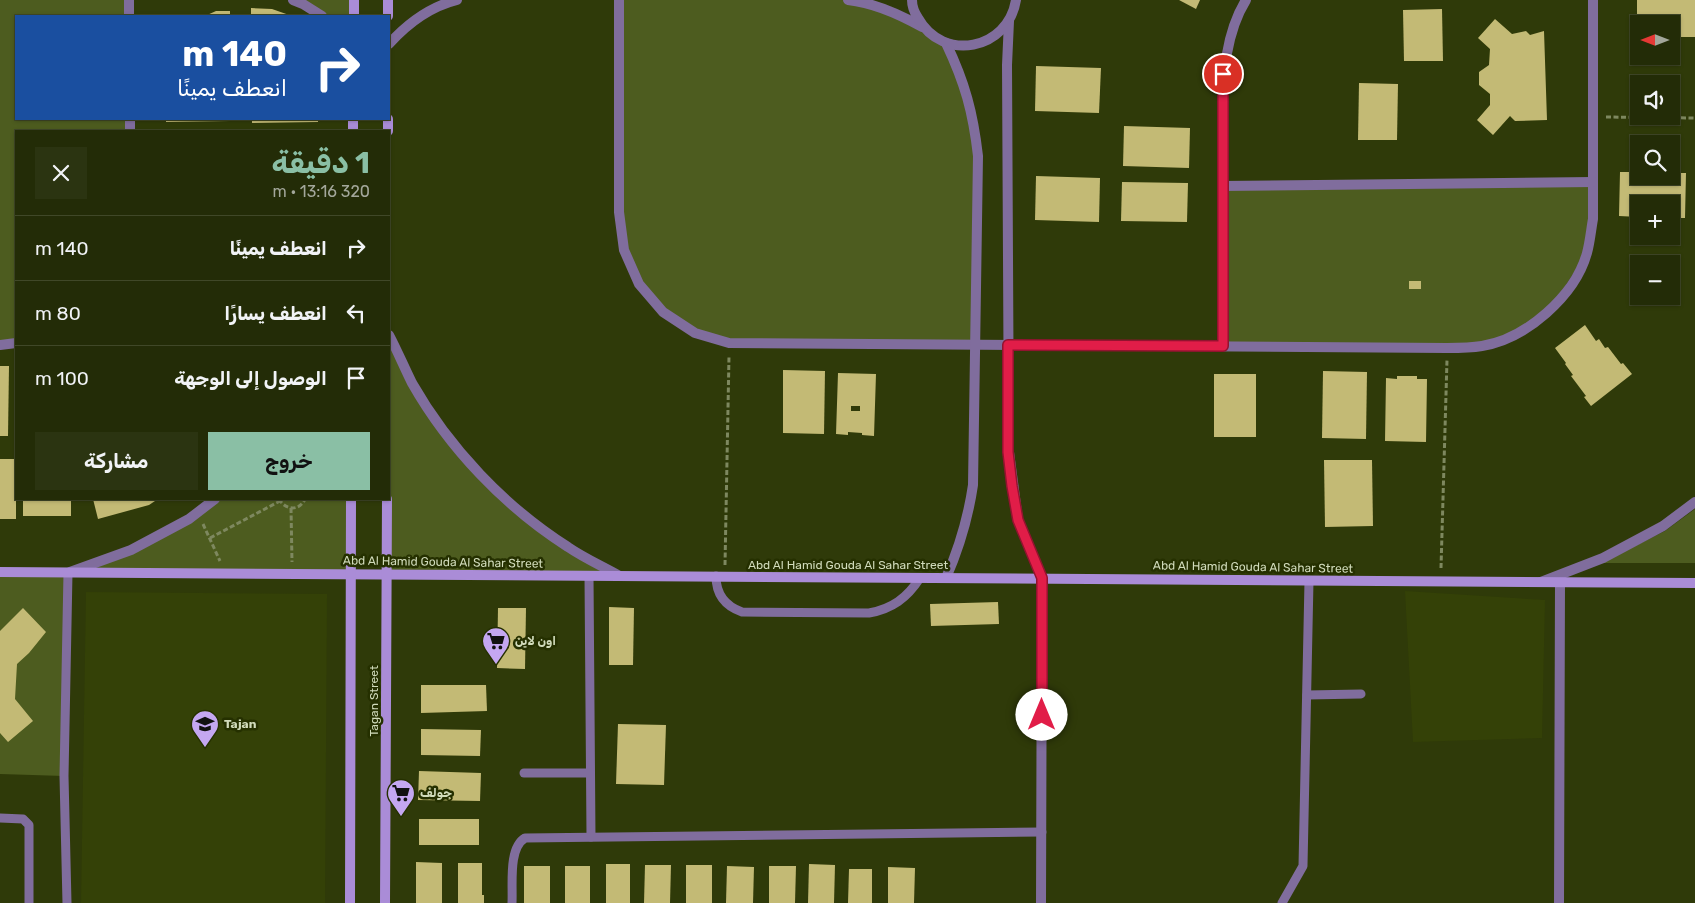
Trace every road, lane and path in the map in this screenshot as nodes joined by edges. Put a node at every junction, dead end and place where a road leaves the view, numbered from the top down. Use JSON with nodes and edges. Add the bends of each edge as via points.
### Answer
{"nodes":[{"id":1,"x":129,"y":0,"type":"edge"},
{"id":2,"x":293,"y":0,"type":"edge"},
{"id":3,"x":354,"y":0,"type":"edge"},
{"id":4,"x":388,"y":0,"type":"edge"},
{"id":5,"x":457,"y":0,"type":"edge"},
{"id":6,"x":619,"y":0,"type":"edge"},
{"id":7,"x":848,"y":0,"type":"edge"},
{"id":8,"x":912,"y":0,"type":"edge"},
{"id":9,"x":1016,"y":0,"type":"edge"},
{"id":10,"x":1246,"y":0,"type":"edge"},
{"id":11,"x":1593,"y":0,"type":"edge"},
{"id":12,"x":129,"y":15,"type":"edge"},
{"id":13,"x":320,"y":15,"type":"edge"},
{"id":14,"x":354,"y":15,"type":"edge"},
{"id":15,"x":388,"y":15,"type":"edge"},
{"id":16,"x":1009,"y":21,"type":"junction"},
{"id":17,"x":923,"y":28,"type":"junction"},
{"id":18,"x":390,"y":43,"type":"edge"},
{"id":19,"x":946,"y":43,"type":"junction"},
{"id":20,"x":1593,"y":117,"type":"junction"},
{"id":21,"x":1695,"y":118,"type":"edge"},
{"id":22,"x":1593,"y":182,"type":"junction"},
{"id":23,"x":1222,"y":186,"type":"junction"},
{"id":24,"x":390,"y":336,"type":"edge"},
{"id":25,"x":729,"y":343,"type":"junction"},
{"id":26,"x":15,"y":344,"type":"edge"},
{"id":27,"x":0,"y":345,"type":"edge"},
{"id":28,"x":976,"y":345,"type":"junction"},
{"id":29,"x":1008,"y":345,"type":"junction"},
{"id":30,"x":1223,"y":346,"type":"junction"},
{"id":31,"x":1447,"y":348,"type":"junction"},
{"id":32,"x":214,"y":500,"type":"edge"},
{"id":33,"x":279,"y":500,"type":"edge"},
{"id":34,"x":304,"y":500,"type":"edge"},
{"id":35,"x":351,"y":500,"type":"edge"},
{"id":36,"x":387,"y":500,"type":"edge"},
{"id":37,"x":1695,"y":502,"type":"edge"},
{"id":38,"x":291,"y":508,"type":"junction"},
{"id":39,"x":198,"y":512,"type":"junction"},
{"id":40,"x":210,"y":538,"type":"junction"},
{"id":41,"x":0,"y":572,"type":"edge"},
{"id":42,"x":225,"y":572,"type":"junction"},
{"id":43,"x":68,"y":573,"type":"junction"},
{"id":44,"x":292,"y":573,"type":"junction"},
{"id":45,"x":351,"y":574,"type":"junction"},
{"id":46,"x":386,"y":574,"type":"junction"},
{"id":47,"x":618,"y":575,"type":"junction"},
{"id":48,"x":589,"y":576,"type":"junction"},
{"id":49,"x":721,"y":576,"type":"junction"},
{"id":50,"x":920,"y":578,"type":"junction"},
{"id":51,"x":946,"y":578,"type":"junction"},
{"id":52,"x":1042,"y":578,"type":"junction"},
{"id":53,"x":1309,"y":580,"type":"junction"},
{"id":54,"x":1441,"y":582,"type":"junction"},
{"id":55,"x":1540,"y":582,"type":"junction"},
{"id":56,"x":1560,"y":582,"type":"junction"},
{"id":57,"x":1695,"y":583,"type":"edge"},
{"id":58,"x":1362,"y":694,"type":"dead end"},
{"id":59,"x":1306,"y":695,"type":"junction"},
{"id":60,"x":524,"y":773,"type":"dead end"},
{"id":61,"x":590,"y":773,"type":"junction"},
{"id":62,"x":0,"y":818,"type":"edge"},
{"id":63,"x":1042,"y":832,"type":"junction"},
{"id":64,"x":591,"y":837,"type":"junction"},
{"id":65,"x":28,"y":903,"type":"edge"},
{"id":66,"x":67,"y":903,"type":"edge"},
{"id":67,"x":350,"y":903,"type":"edge"},
{"id":68,"x":385,"y":903,"type":"edge"},
{"id":69,"x":512,"y":903,"type":"edge"},
{"id":70,"x":1041,"y":903,"type":"edge"},
{"id":71,"x":1282,"y":903,"type":"edge"},
{"id":72,"x":1559,"y":903,"type":"edge"}],
"edges":[{"from":1,"to":12,"type":"street"},
{"from":2,"to":13,"type":"street"},
{"from":3,"to":14,"type":"street"},
{"from":4,"to":15,"type":"street"},
{"from":5,"to":18,"type":"street","via":[[423,14],[404,27]]},
{"from":6,"to":25,"type":"street","via":[[619,212],[624,250],[639,284],[664,312],[695,333]]},
{"from":7,"to":17,"type":"street","via":[[878,6]]},
{"from":8,"to":17,"type":"street","via":[[912,8]]},
{"from":9,"to":16,"type":"street"},
{"from":10,"to":23,"type":"street","via":[[1231,38],[1223,74]]},
{"from":11,"to":20,"type":"street"},
{"from":16,"to":19,"type":"street","via":[[982,43],[964,46]]},
{"from":16,"to":29,"type":"street"},
{"from":17,"to":19,"type":"street"},
{"from":19,"to":28,"type":"street","via":[[968,98],[978,156]]},
{"from":20,"to":21,"type":"path"},
{"from":20,"to":22,"type":"street"},
{"from":22,"to":23,"type":"street"},
{"from":22,"to":31,"type":"street","via":[[1593,218],[1586,254],[1571,287],[1553,308],[1517,334],[1483,346]]},
{"from":23,"to":30,"type":"street"},
{"from":24,"to":47,"type":"street","via":[[413,383],[444,431],[481,475],[522,514],[569,548]]},
{"from":25,"to":28,"type":"street"},
{"from":25,"to":49,"type":"path"},
{"from":26,"to":27,"type":"street"},
{"from":28,"to":29,"type":"street"},
{"from":28,"to":51,"type":"street","via":[[974,485],[968,517]]},
{"from":29,"to":30,"type":"street"},
{"from":29,"to":52,"type":"street","via":[[1008,452],[1012,486],[1018,520]]},
{"from":30,"to":31,"type":"street"},
{"from":31,"to":54,"type":"path"},
{"from":32,"to":39,"type":"street"},
{"from":33,"to":38,"type":"path"},
{"from":33,"to":40,"type":"path"},
{"from":34,"to":38,"type":"path","via":[[300,506]]},
{"from":35,"to":45,"type":"street","name":"Tagan Street"},
{"from":36,"to":46,"type":"street","name":"Tagan Street"},
{"from":37,"to":55,"type":"street","via":[[1663,526],[1603,558]]},
{"from":38,"to":44,"type":"path"},
{"from":39,"to":40,"type":"path"},
{"from":39,"to":43,"type":"street","via":[[131,550]]},
{"from":40,"to":42,"type":"path"},
{"from":41,"to":43,"type":"street","name":"Abd Al Hamid Gouda Al Sahar Street"},
{"from":42,"to":43,"type":"street","name":"Abd Al Hamid Gouda Al Sahar Street"},
{"from":42,"to":44,"type":"street","name":"Abd Al Hamid Gouda Al Sahar Street"},
{"from":43,"to":66,"type":"lane","via":[[64,776]]},
{"from":44,"to":45,"type":"street","name":"Abd Al Hamid Gouda Al Sahar Street"},
{"from":45,"to":46,"type":"street","name":"Abd Al Hamid Gouda Al Sahar Street"},
{"from":45,"to":67,"type":"street","name":"Tagan Street"},
{"from":46,"to":48,"type":"street","name":"Abd Al Hamid Gouda Al Sahar Street"},
{"from":46,"to":68,"type":"street","name":"Tagan Street"},
{"from":47,"to":48,"type":"street","name":"Abd Al Hamid Gouda Al Sahar Street"},
{"from":47,"to":49,"type":"street","name":"Abd Al Hamid Gouda Al Sahar Street"},
{"from":48,"to":61,"type":"lane"},
{"from":49,"to":50,"type":"street","name":"Abd Al Hamid Gouda Al Sahar Street"},
{"from":49,"to":50,"type":"lane","via":[[716,584],[722,599],[742,612],[882,611],[894,606]]},
{"from":50,"to":51,"type":"street","name":"Abd Al Hamid Gouda Al Sahar Street"},
{"from":51,"to":52,"type":"street","name":"Abd Al Hamid Gouda Al Sahar Street"},
{"from":52,"to":53,"type":"street","name":"Abd Al Hamid Gouda Al Sahar Street"},
{"from":52,"to":63,"type":"street"},
{"from":53,"to":54,"type":"street","name":"Abd Al Hamid Gouda Al Sahar Street"},
{"from":53,"to":59,"type":"lane"},
{"from":54,"to":55,"type":"street","name":"Abd Al Hamid Gouda Al Sahar Street"},
{"from":55,"to":56,"type":"street","name":"Abd Al Hamid Gouda Al Sahar Street"},
{"from":56,"to":57,"type":"street","name":"Abd Al Hamid Gouda Al Sahar Street"},
{"from":56,"to":72,"type":"street"},
{"from":58,"to":59,"type":"lane"},
{"from":59,"to":71,"type":"lane","via":[[1303,866]]},
{"from":60,"to":61,"type":"lane"},
{"from":61,"to":64,"type":"lane"},
{"from":62,"to":65,"type":"lane","via":[[23,819],[28,825]]},
{"from":63,"to":64,"type":"lane"},
{"from":63,"to":70,"type":"street"},
{"from":64,"to":69,"type":"lane","via":[[521,840],[514,855]]}]}
